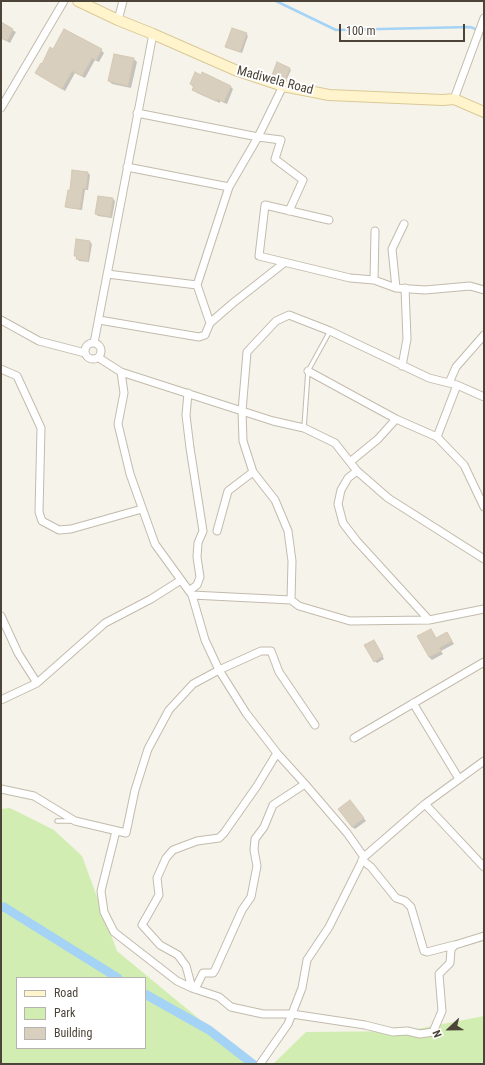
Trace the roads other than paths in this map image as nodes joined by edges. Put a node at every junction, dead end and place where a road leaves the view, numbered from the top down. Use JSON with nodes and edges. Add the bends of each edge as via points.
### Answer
{"nodes":[{"id":1,"x":64,"y":1,"type":"edge"},
{"id":2,"x":78,"y":1,"type":"edge"},
{"id":3,"x":123,"y":1,"type":"edge"},
{"id":4,"x":484,"y":18,"type":"edge"},
{"id":5,"x":118,"y":20,"type":"junction"},
{"id":6,"x":152,"y":34,"type":"junction"},
{"id":7,"x":283,"y":86,"type":"junction"},
{"id":8,"x":454,"y":99,"type":"junction"},
{"id":9,"x":1,"y":108,"type":"edge"},
{"id":10,"x":484,"y":112,"type":"edge"},
{"id":11,"x":137,"y":113,"type":"junction"},
{"id":12,"x":258,"y":137,"type":"junction"},
{"id":13,"x":127,"y":167,"type":"junction"},
{"id":14,"x":229,"y":187,"type":"junction"},
{"id":15,"x":289,"y":211,"type":"junction"},
{"id":16,"x":328,"y":220,"type":"dead end"},
{"id":17,"x":404,"y":224,"type":"dead end"},
{"id":18,"x":375,"y":231,"type":"dead end"},
{"id":19,"x":284,"y":263,"type":"junction"},
{"id":20,"x":107,"y":274,"type":"junction"},
{"id":21,"x":374,"y":280,"type":"junction"},
{"id":22,"x":197,"y":285,"type":"junction"},
{"id":23,"x":396,"y":288,"type":"junction"},
{"id":24,"x":405,"y":288,"type":"junction"},
{"id":25,"x":484,"y":290,"type":"edge"},
{"id":26,"x":1,"y":320,"type":"edge"},
{"id":27,"x":99,"y":320,"type":"junction"},
{"id":28,"x":210,"y":323,"type":"junction"},
{"id":29,"x":330,"y":331,"type":"junction"},
{"id":30,"x":484,"y":335,"type":"edge"},
{"id":31,"x":94,"y":343,"type":"junction"},
{"id":32,"x":85,"y":353,"type":"junction"},
{"id":33,"x":99,"y":358,"type":"junction"},
{"id":34,"x":402,"y":366,"type":"junction"},
{"id":35,"x":1,"y":369,"type":"edge"},
{"id":36,"x":308,"y":371,"type":"junction"},
{"id":37,"x":121,"y":372,"type":"junction"},
{"id":38,"x":449,"y":383,"type":"junction"},
{"id":39,"x":457,"y":385,"type":"junction"},
{"id":40,"x":188,"y":393,"type":"junction"},
{"id":41,"x":484,"y":396,"type":"edge"},
{"id":42,"x":242,"y":410,"type":"junction"},
{"id":43,"x":396,"y":419,"type":"junction"},
{"id":44,"x":304,"y":428,"type":"junction"},
{"id":45,"x":437,"y":437,"type":"junction"},
{"id":46,"x":350,"y":462,"type":"junction"},
{"id":47,"x":357,"y":470,"type":"junction"},
{"id":48,"x":253,"y":472,"type":"junction"},
{"id":49,"x":484,"y":507,"type":"edge"},
{"id":50,"x":142,"y":509,"type":"junction"},
{"id":51,"x":217,"y":531,"type":"dead end"},
{"id":52,"x":484,"y":559,"type":"edge"},
{"id":53,"x":181,"y":580,"type":"junction"},
{"id":54,"x":191,"y":593,"type":"junction"},
{"id":55,"x":291,"y":600,"type":"junction"},
{"id":56,"x":484,"y":609,"type":"edge"},
{"id":57,"x":1,"y":616,"type":"edge"},
{"id":58,"x":428,"y":620,"type":"junction"},
{"id":59,"x":484,"y":662,"type":"edge"},
{"id":60,"x":219,"y":670,"type":"junction"},
{"id":61,"x":38,"y":683,"type":"junction"},
{"id":62,"x":1,"y":700,"type":"edge"},
{"id":63,"x":413,"y":703,"type":"junction"},
{"id":64,"x":315,"y":725,"type":"dead end"},
{"id":65,"x":354,"y":738,"type":"dead end"},
{"id":66,"x":277,"y":753,"type":"junction"},
{"id":67,"x":484,"y":761,"type":"edge"},
{"id":68,"x":458,"y":779,"type":"junction"},
{"id":69,"x":305,"y":784,"type":"junction"},
{"id":70,"x":1,"y":789,"type":"edge"},
{"id":71,"x":425,"y":804,"type":"junction"},
{"id":72,"x":57,"y":821,"type":"dead end"},
{"id":73,"x":75,"y":821,"type":"junction"},
{"id":74,"x":116,"y":831,"type":"junction"},
{"id":75,"x":363,"y":858,"type":"junction"},
{"id":76,"x":484,"y":867,"type":"edge"},
{"id":77,"x":484,"y":936,"type":"edge"},
{"id":78,"x":454,"y":945,"type":"junction"},
{"id":79,"x":193,"y":988,"type":"junction"},
{"id":80,"x":292,"y":1014,"type":"junction"},
{"id":81,"x":260,"y":1064,"type":"edge"}],
"edges":[{"from":1,"to":9,"type":"street"},
{"from":2,"to":5,"type":"main road","name":"Madiwela Road"},
{"from":3,"to":5,"type":"street"},
{"from":4,"to":8,"type":"street"},
{"from":5,"to":6,"type":"main road","name":"Madiwela Road"},
{"from":6,"to":7,"type":"main road","name":"Madiwela Road","via":[[235,70]]},
{"from":6,"to":11,"type":"street"},
{"from":7,"to":8,"type":"main road","name":"Madiwela Road","via":[[329,95]]},
{"from":7,"to":12,"type":"street"},
{"from":8,"to":10,"type":"main road","name":"Madiwela Road"},
{"from":11,"to":12,"type":"street"},
{"from":11,"to":13,"type":"street"},
{"from":12,"to":14,"type":"street"},
{"from":12,"to":15,"type":"street","via":[[281,140],[275,159],[303,180]]},
{"from":13,"to":14,"type":"street"},
{"from":13,"to":20,"type":"street"},
{"from":14,"to":22,"type":"street"},
{"from":15,"to":16,"type":"street"},
{"from":15,"to":19,"type":"street","via":[[265,205],[259,256]]},
{"from":17,"to":23,"type":"street","via":[[392,249]]},
{"from":18,"to":21,"type":"street"},
{"from":19,"to":21,"type":"street","via":[[350,278]]},
{"from":19,"to":28,"type":"street"},
{"from":20,"to":22,"type":"street"},
{"from":20,"to":27,"type":"street"},
{"from":21,"to":23,"type":"street"},
{"from":22,"to":28,"type":"street"},
{"from":23,"to":24,"type":"street"},
{"from":24,"to":25,"type":"street","via":[[425,290],[470,286]]},
{"from":24,"to":34,"type":"street","via":[[407,339]]},
{"from":26,"to":32,"type":"street","via":[[39,341]]},
{"from":27,"to":28,"type":"street","via":[[200,337],[205,335]]},
{"from":27,"to":31,"type":"street"},
{"from":29,"to":34,"type":"street"},
{"from":29,"to":36,"type":"lane"},
{"from":29,"to":42,"type":"street","via":[[289,315],[276,321],[247,352]]},
{"from":30,"to":38,"type":"street","via":[[456,367]]},
{"from":31,"to":32,"type":"street","via":[[86,347]]},
{"from":31,"to":33,"type":"street","via":[[100,346]]},
{"from":32,"to":33,"type":"street","via":[[89,359]]},
{"from":33,"to":37,"type":"street"},
{"from":34,"to":38,"type":"street","via":[[429,378]]},
{"from":35,"to":50,"type":"street","via":[[17,376],[41,428],[39,512],[42,521],[58,530],[71,529]]},
{"from":36,"to":43,"type":"street"},
{"from":36,"to":44,"type":"lane"},
{"from":37,"to":40,"type":"street"},
{"from":37,"to":50,"type":"street","via":[[124,393],[118,424],[130,474]]},
{"from":38,"to":39,"type":"street"},
{"from":39,"to":41,"type":"street"},
{"from":39,"to":45,"type":"street"},
{"from":40,"to":42,"type":"street"},
{"from":40,"to":54,"type":"street","via":[[186,415],[203,531],[196,557],[200,577]]},
{"from":42,"to":44,"type":"street"},
{"from":42,"to":48,"type":"street","via":[[243,441]]},
{"from":43,"to":45,"type":"street"},
{"from":43,"to":46,"type":"street","via":[[378,439]]},
{"from":44,"to":46,"type":"street","via":[[336,443]]},
{"from":45,"to":49,"type":"street","via":[[464,465]]},
{"from":46,"to":47,"type":"street"},
{"from":47,"to":52,"type":"street","via":[[388,498]]},
{"from":47,"to":58,"type":"street","via":[[348,478],[341,490],[338,504],[343,523]]},
{"from":48,"to":51,"type":"street","via":[[228,491]]},
{"from":48,"to":55,"type":"street","via":[[275,500],[288,532],[292,561]]},
{"from":50,"to":53,"type":"street","via":[[155,544]]},
{"from":53,"to":54,"type":"street"},
{"from":53,"to":61,"type":"street","via":[[105,623]]},
{"from":54,"to":55,"type":"street"},
{"from":54,"to":60,"type":"street","via":[[205,640]]},
{"from":55,"to":58,"type":"street","via":[[299,606],[350,621]]},
{"from":56,"to":58,"type":"street"},
{"from":57,"to":61,"type":"street","via":[[18,653]]},
{"from":59,"to":63,"type":"street"},
{"from":60,"to":64,"type":"street","via":[[261,650],[271,651],[280,672]]},
{"from":60,"to":66,"type":"street","via":[[246,713]]},
{"from":60,"to":74,"type":"street","via":[[193,684],[169,710],[148,749],[135,790],[126,833]]},
{"from":61,"to":62,"type":"street"},
{"from":63,"to":65,"type":"street"},
{"from":63,"to":68,"type":"street"},
{"from":66,"to":69,"type":"street"},
{"from":66,"to":79,"type":"street","via":[[224,833],[219,838],[198,841],[173,850],[166,858],[157,878],[159,895],[142,925],[160,946],[178,955],[186,966]]},
{"from":67,"to":68,"type":"street"},
{"from":68,"to":71,"type":"street"},
{"from":69,"to":75,"type":"street","via":[[346,833]]},
{"from":69,"to":79,"type":"street","via":[[274,805],[264,827],[255,839],[257,866],[251,897],[242,910],[215,970],[213,973],[203,973]]},
{"from":70,"to":73,"type":"street","via":[[34,796]]},
{"from":71,"to":75,"type":"street"},
{"from":71,"to":76,"type":"street"},
{"from":72,"to":73,"type":"lane"},
{"from":73,"to":74,"type":"street"},
{"from":74,"to":79,"type":"street","via":[[102,891],[104,912],[114,932],[177,981]]},
{"from":75,"to":78,"type":"street","via":[[396,898],[405,901],[411,907],[424,951]]},
{"from":75,"to":80,"type":"street","via":[[329,927],[307,960],[302,988]]},
{"from":77,"to":78,"type":"street"},
{"from":78,"to":80,"type":"street","via":[[451,949],[450,963],[439,974],[442,1012],[433,1032],[393,1032]]},
{"from":79,"to":80,"type":"street","via":[[219,997],[231,1007],[246,1011]]},
{"from":80,"to":81,"type":"street","via":[[288,1024]]}]}
